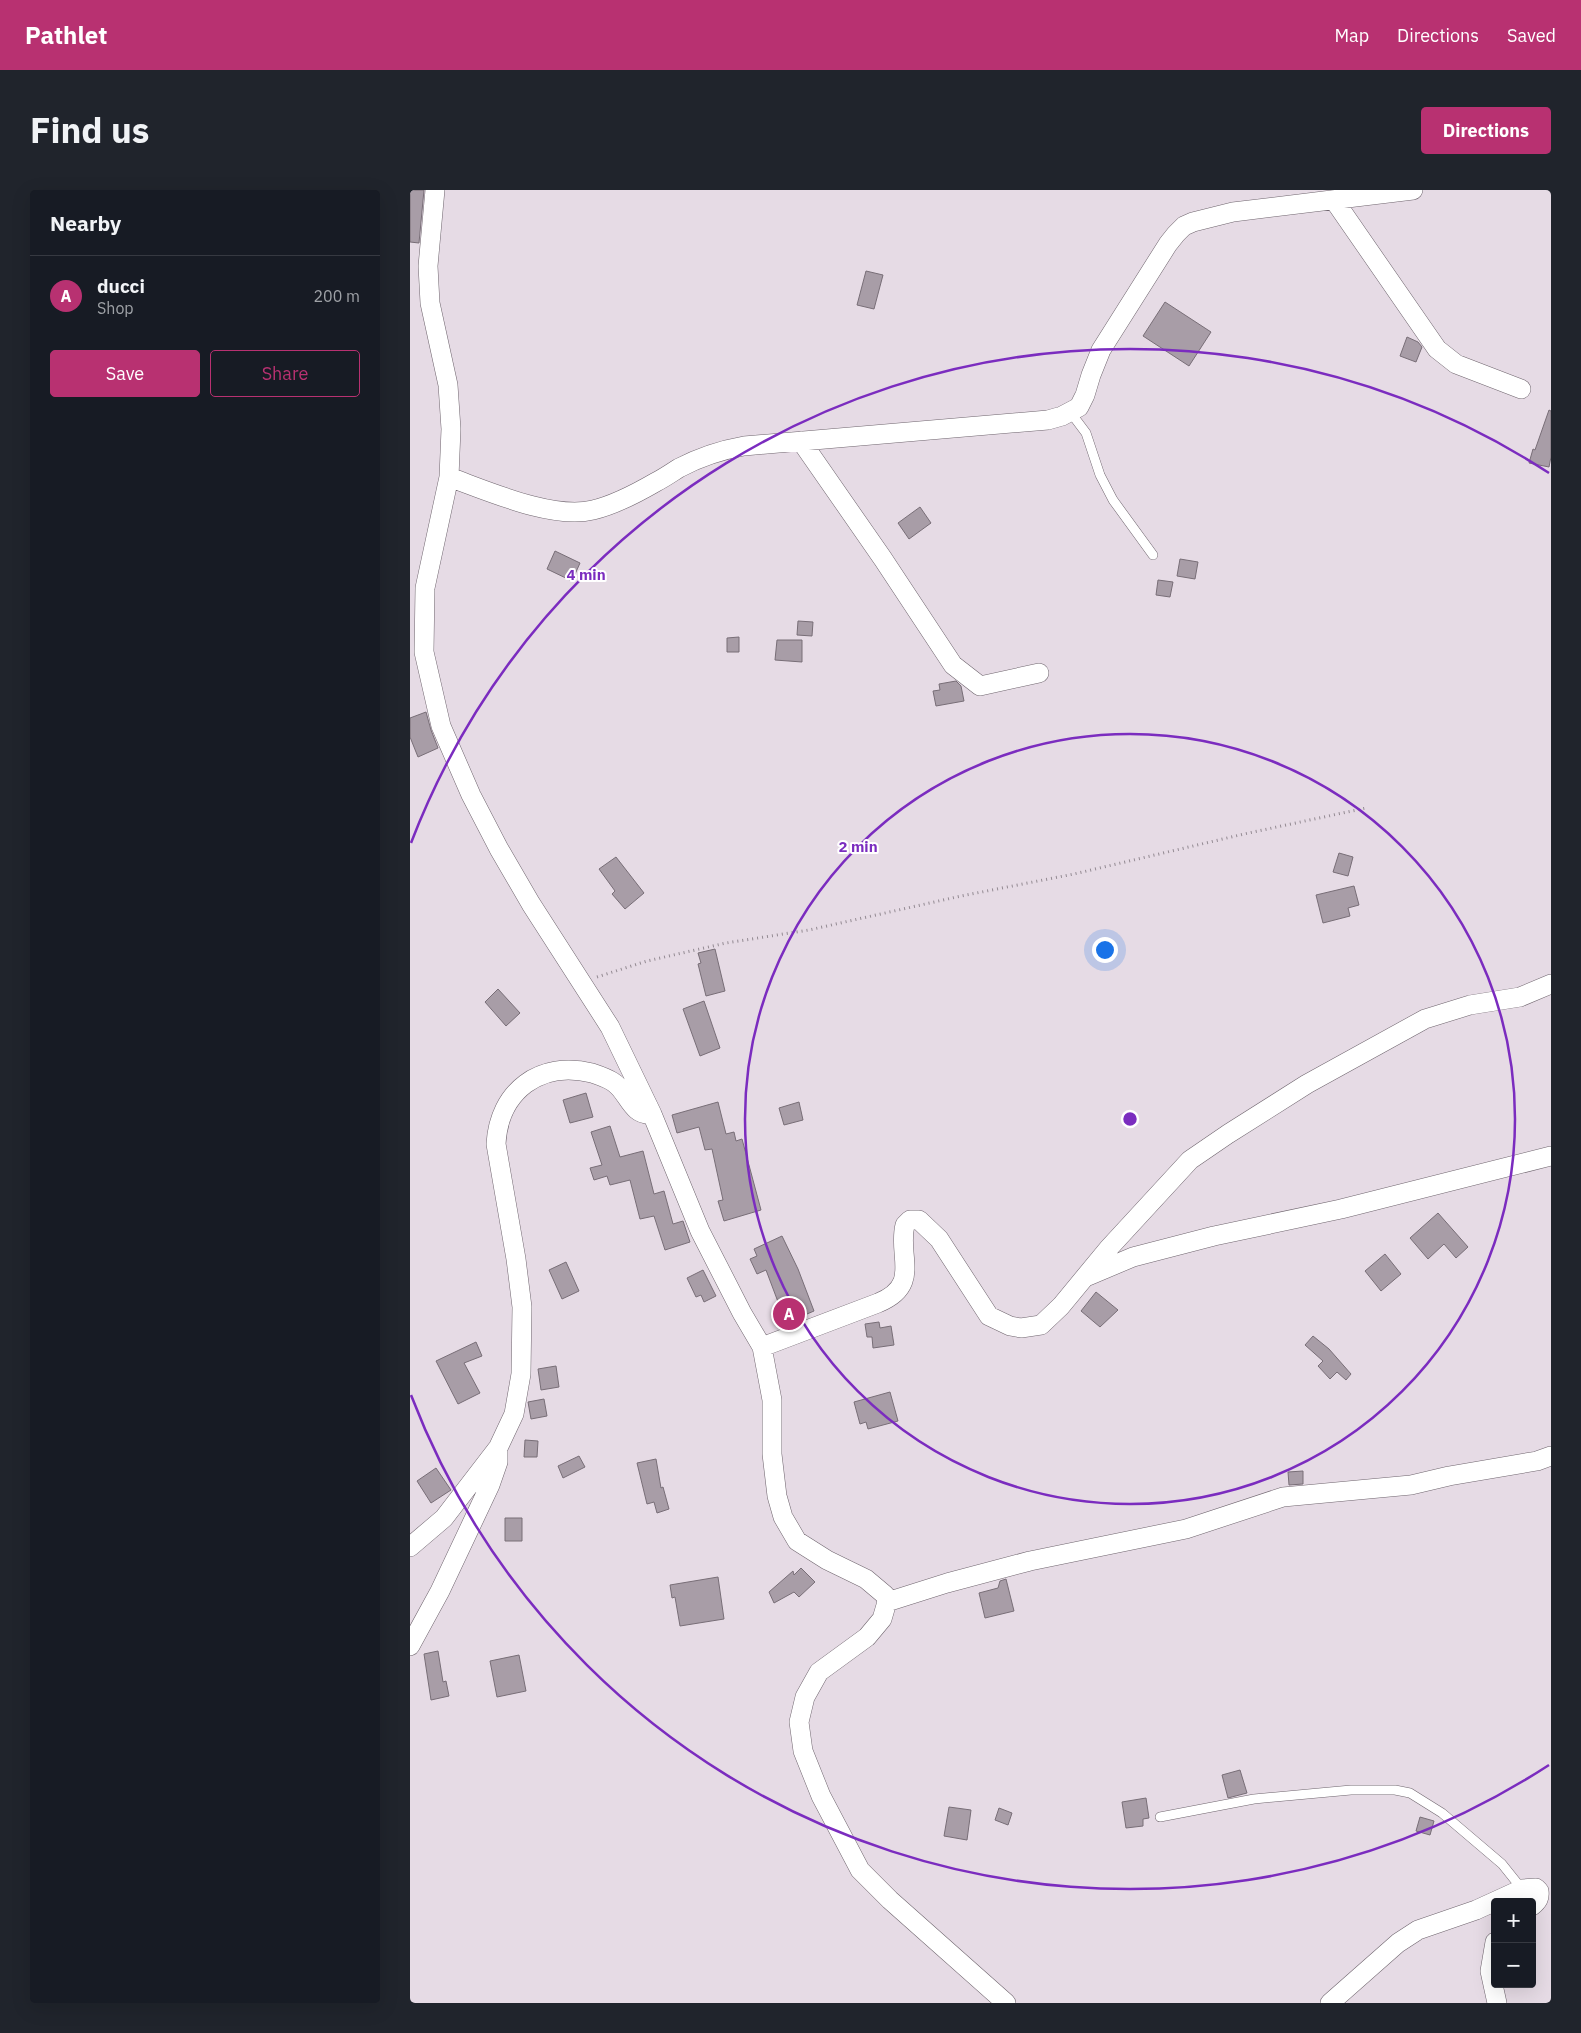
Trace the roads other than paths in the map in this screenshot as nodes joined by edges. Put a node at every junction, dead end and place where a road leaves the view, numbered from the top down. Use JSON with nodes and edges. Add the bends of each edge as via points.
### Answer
{"nodes":[{"id":1,"x":435,"y":190,"type":"edge"},
{"id":2,"x":1413,"y":190,"type":"edge"},
{"id":3,"x":1334,"y":200,"type":"junction"},
{"id":4,"x":1521,"y":389,"type":"dead end"},
{"id":5,"x":1071,"y":413,"type":"junction"},
{"id":6,"x":801,"y":441,"type":"junction"},
{"id":7,"x":449,"y":477,"type":"junction"},
{"id":8,"x":1153,"y":555,"type":"dead end"},
{"id":9,"x":1039,"y":673,"type":"dead end"},
{"id":10,"x":1551,"y":984,"type":"edge"},
{"id":11,"x":652,"y":1114,"type":"junction"},
{"id":12,"x":1551,"y":1156,"type":"edge"},
{"id":13,"x":1084,"y":1278,"type":"junction"},
{"id":14,"x":762,"y":1348,"type":"junction"},
{"id":15,"x":498,"y":1448,"type":"junction"},
{"id":16,"x":1551,"y":1456,"type":"edge"},
{"id":17,"x":410,"y":1547,"type":"edge"},
{"id":18,"x":887,"y":1602,"type":"junction"},
{"id":19,"x":410,"y":1646,"type":"edge"},
{"id":20,"x":1160,"y":1817,"type":"dead end"},
{"id":21,"x":1522,"y":1889,"type":"junction"},
{"id":22,"x":1536,"y":1903,"type":"edge"},
{"id":23,"x":1495,"y":1943,"type":"edge"},
{"id":24,"x":1006,"y":2003,"type":"edge"},
{"id":25,"x":1330,"y":2003,"type":"edge"},
{"id":26,"x":1497,"y":2003,"type":"edge"}],
"edges":[{"from":1,"to":7,"type":"street","via":[[428,266],[430,303],[448,385],[451,429]]},
{"from":2,"to":3,"type":"street"},
{"from":3,"to":4,"type":"street","via":[[1438,349],[1456,364]]},
{"from":3,"to":5,"type":"street","via":[[1233,212],[1184,226],[1168,244],[1101,350],[1085,395],[1079,407]]},
{"from":5,"to":6,"type":"street","via":[[1048,420]]},
{"from":5,"to":8,"type":"lane","via":[[1086,433],[1100,475],[1114,500]]},
{"from":6,"to":7,"type":"street","via":[[723,450],[608,505],[579,512],[539,507]]},
{"from":6,"to":9,"type":"street","via":[[953,665],[980,686]]},
{"from":7,"to":11,"type":"street","via":[[425,588],[424,652],[441,726],[498,849],[610,1027]]},
{"from":10,"to":13,"type":"street","via":[[1520,997],[1470,1005],[1425,1019],[1267,1108],[1190,1160]]},
{"from":11,"to":14,"type":"street","via":[[700,1232]]},
{"from":11,"to":15,"type":"street","via":[[643,1114],[636,1109],[614,1082],[591,1073],[567,1070],[542,1074],[530,1080],[505,1109],[496,1144],[516,1259],[522,1338],[521,1374],[514,1414]]},
{"from":12,"to":13,"type":"street","via":[[1133,1257]]},
{"from":13,"to":14,"type":"street","via":[[1041,1325],[1020,1328],[1003,1324],[989,1316],[939,1239],[919,1220],[910,1220],[904,1228],[903,1281],[886,1300]]},
{"from":14,"to":18,"type":"street","via":[[772,1400],[772,1454],[777,1496],[784,1517],[797,1540],[827,1560],[866,1579],[885,1595]]},
{"from":15,"to":17,"type":"street","via":[[444,1518]]},
{"from":15,"to":19,"type":"street","via":[[498,1462],[477,1516]]},
{"from":16,"to":18,"type":"street","via":[[1411,1485],[1283,1497],[1186,1529],[1030,1561]]},
{"from":18,"to":24,"type":"street","via":[[882,1619],[867,1637],[819,1672],[805,1698],[799,1722],[803,1751],[821,1796],[860,1870]]},
{"from":20,"to":21,"type":"lane","via":[[1254,1799],[1351,1790],[1396,1790],[1410,1793],[1442,1813],[1502,1864]]},
{"from":21,"to":22,"type":"street","via":[[1536,1888],[1539,1891]]},
{"from":21,"to":25,"type":"street","via":[[1476,1910],[1418,1930],[1398,1943]]},
{"from":23,"to":26,"type":"street","via":[[1490,1971]]}]}
